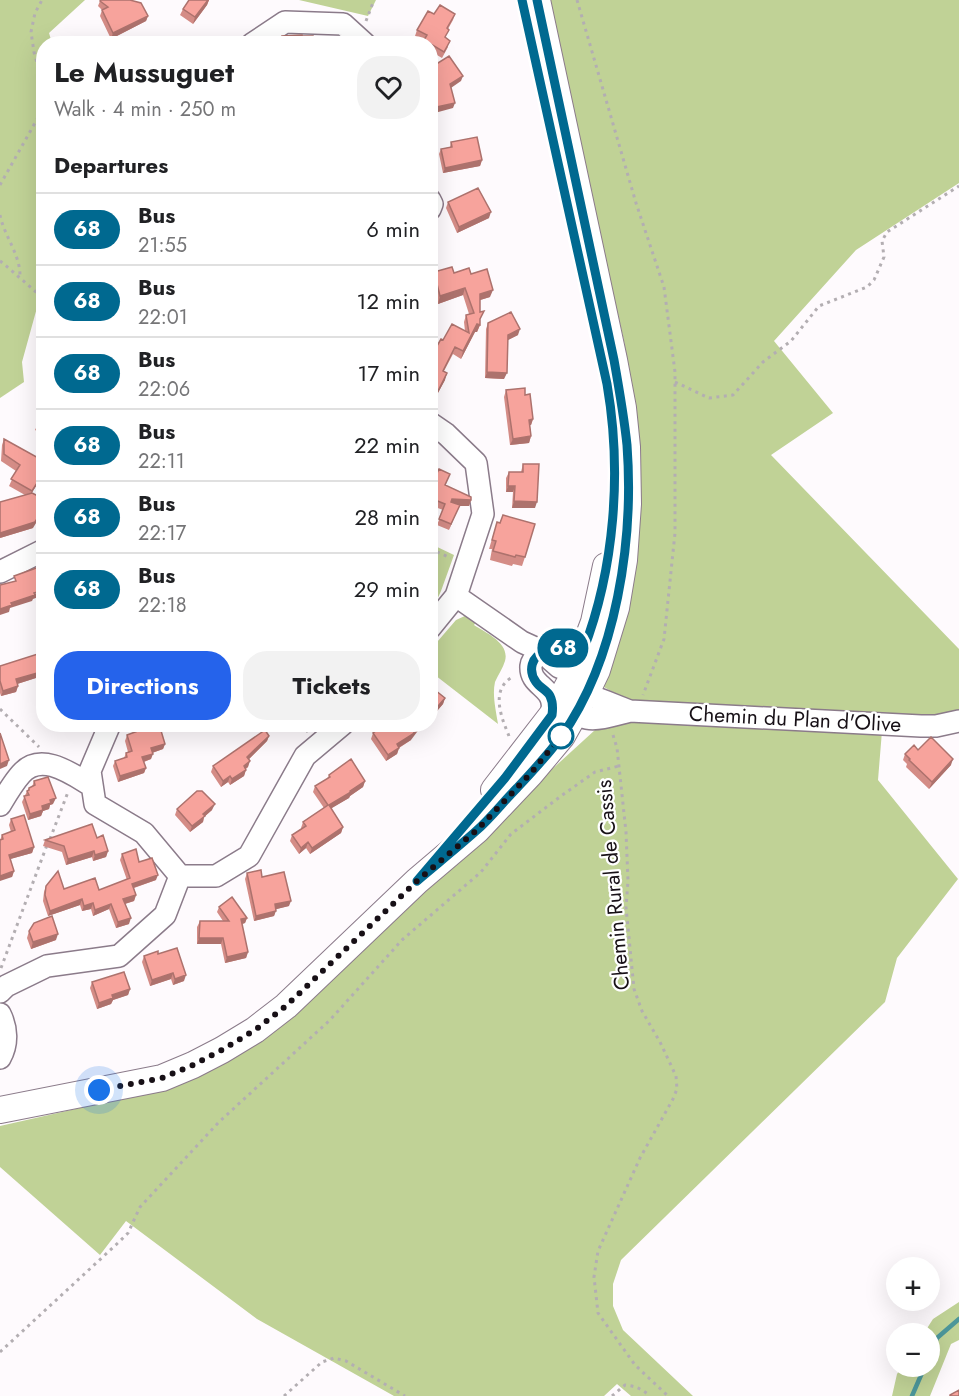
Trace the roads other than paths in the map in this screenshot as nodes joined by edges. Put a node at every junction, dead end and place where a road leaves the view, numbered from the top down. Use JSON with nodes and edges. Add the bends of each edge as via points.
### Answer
{"nodes":[{"id":1,"x":522,"y":0,"type":"edge"},
{"id":2,"x":537,"y":0,"type":"edge"},
{"id":3,"x":264,"y":36,"type":"edge"},
{"id":4,"x":356,"y":36,"type":"edge"},
{"id":5,"x":438,"y":428,"type":"edge"},
{"id":6,"x":36,"y":554,"type":"edge"},
{"id":7,"x":0,"y":572,"type":"edge"},
{"id":8,"x":456,"y":596,"type":"junction"},
{"id":9,"x":438,"y":618,"type":"edge"},
{"id":10,"x":544,"y":652,"type":"junction"},
{"id":11,"x":576,"y":687,"type":"junction"},
{"id":12,"x":634,"y":711,"type":"junction"},
{"id":13,"x":959,"y":720,"type":"edge"},
{"id":14,"x":106,"y":732,"type":"edge"},
{"id":15,"x":334,"y":732,"type":"edge"},
{"id":16,"x":85,"y":778,"type":"junction"},
{"id":17,"x":0,"y":805,"type":"edge"},
{"id":18,"x":180,"y":876,"type":"junction"},
{"id":19,"x":0,"y":993,"type":"edge"},
{"id":20,"x":0,"y":1014,"type":"edge"},
{"id":21,"x":0,"y":1058,"type":"edge"},
{"id":22,"x":5,"y":1110,"type":"edge"}],
"edges":[{"from":1,"to":11,"type":"main road","via":[[604,363],[615,442],[613,514],[604,578]]},
{"from":2,"to":11,"type":"main road","via":[[614,360],[627,447],[628,504],[616,608]]},
{"from":3,"to":4,"type":"street","via":[[285,22],[343,24]]},
{"from":5,"to":8,"type":"street","via":[[476,463],[483,514]]},
{"from":6,"to":7,"type":"street"},
{"from":8,"to":9,"type":"street"},
{"from":8,"to":10,"type":"street","via":[[522,642]]},
{"from":10,"to":11,"type":"street","via":[[575,648]]},
{"from":10,"to":11,"type":"street","via":[[533,660],[532,674],[548,692],[553,706]]},
{"from":11,"to":12,"type":"street","name":"Chemin du Plan d'Olive"},
{"from":11,"to":12,"type":"street","name":"Chemin du Plan d'Olive","via":[[581,718]]},
{"from":11,"to":22,"type":"main road","via":[[561,736],[531,773],[477,830],[255,1030],[162,1078]]},
{"from":12,"to":13,"type":"street","name":"Chemin du Plan d'Olive","via":[[921,726]]},
{"from":14,"to":16,"type":"street"},
{"from":15,"to":18,"type":"street","via":[[305,756],[249,856],[216,876]]},
{"from":16,"to":17,"type":"street","via":[[49,764],[37,764],[21,773]]},
{"from":16,"to":18,"type":"street","via":[[95,804],[144,833]]},
{"from":18,"to":19,"type":"street","via":[[165,915],[119,956],[47,966],[6,986]]},
{"from":20,"to":21,"type":"street","via":[[6,1038]]}]}
